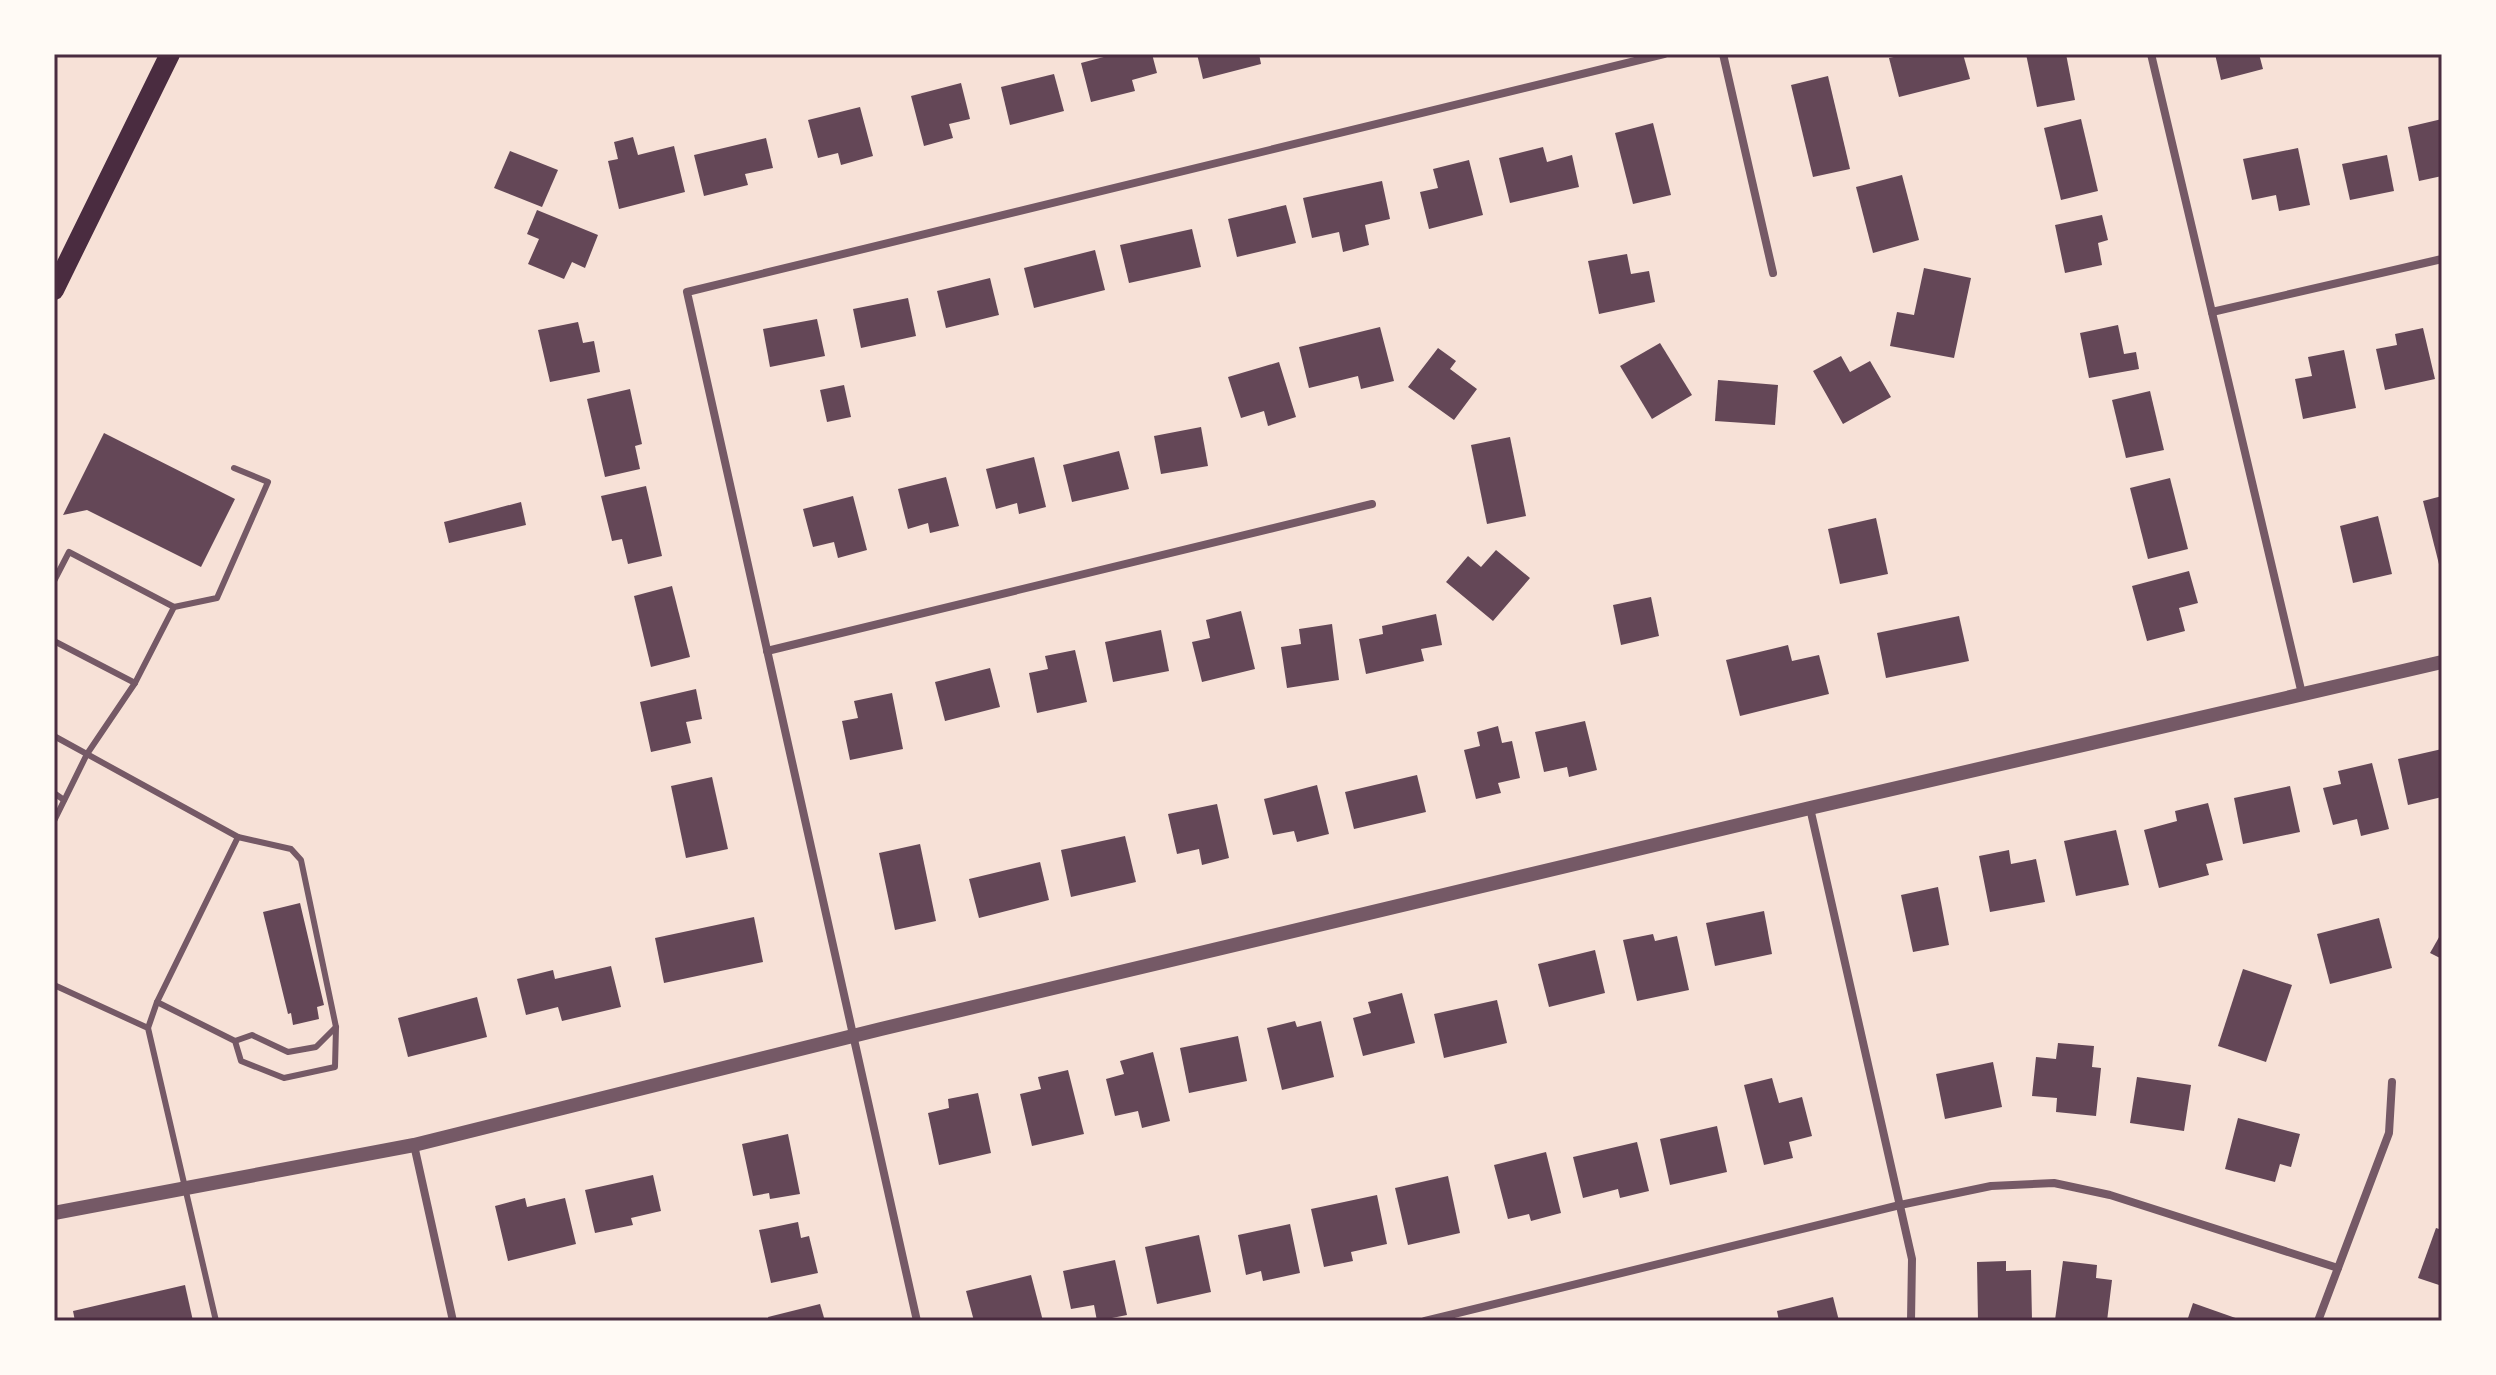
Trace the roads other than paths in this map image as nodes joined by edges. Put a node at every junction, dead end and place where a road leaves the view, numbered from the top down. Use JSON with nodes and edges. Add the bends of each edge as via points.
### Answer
{"nodes":[{"id":1,"x":170,"y":54,"type":"edge"},
{"id":2,"x":1664,"y":54,"type":"edge"},
{"id":3,"x":1723,"y":54,"type":"edge"},
{"id":4,"x":2151,"y":54,"type":"edge"},
{"id":5,"x":2442,"y":259,"type":"edge"},
{"id":6,"x":1773,"y":273,"type":"dead end"},
{"id":7,"x":54,"y":290,"type":"edge"},
{"id":8,"x":2212,"y":312,"type":"junction"},
{"id":9,"x":234,"y":468,"type":"dead end"},
{"id":10,"x":1372,"y":504,"type":"dead end"},
{"id":11,"x":54,"y":581,"type":"edge"},
{"id":12,"x":174,"y":607,"type":"junction"},
{"id":13,"x":54,"y":641,"type":"edge"},
{"id":14,"x":767,"y":651,"type":"junction"},
{"id":15,"x":2442,"y":662,"type":"edge"},
{"id":16,"x":135,"y":683,"type":"junction"},
{"id":17,"x":2302,"y":694,"type":"junction"},
{"id":18,"x":54,"y":736,"type":"edge"},
{"id":19,"x":87,"y":754,"type":"junction"},
{"id":20,"x":54,"y":793,"type":"edge"},
{"id":21,"x":64,"y":800,"type":"junction"},
{"id":22,"x":1810,"y":808,"type":"junction"},
{"id":23,"x":54,"y":821,"type":"edge"},
{"id":24,"x":238,"y":837,"type":"junction"},
{"id":25,"x":54,"y":985,"type":"edge"},
{"id":26,"x":157,"y":1002,"type":"junction"},
{"id":27,"x":336,"y":1027,"type":"junction"},
{"id":28,"x":148,"y":1028,"type":"junction"},
{"id":29,"x":853,"y":1037,"type":"junction"},
{"id":30,"x":235,"y":1041,"type":"junction"},
{"id":31,"x":2392,"y":1082,"type":"dead end"},
{"id":32,"x":414,"y":1145,"type":"junction"},
{"id":33,"x":187,"y":1189,"type":"junction"},
{"id":34,"x":1900,"y":1205,"type":"junction"},
{"id":35,"x":54,"y":1213,"type":"edge"},
{"id":36,"x":2338,"y":1268,"type":"junction"},
{"id":37,"x":216,"y":1321,"type":"edge"},
{"id":38,"x":453,"y":1321,"type":"edge"},
{"id":39,"x":917,"y":1321,"type":"edge"},
{"id":40,"x":1425,"y":1321,"type":"edge"},
{"id":41,"x":1911,"y":1321,"type":"edge"},
{"id":42,"x":2318,"y":1321,"type":"edge"}],
"edges":[{"from":1,"to":7,"type":"main road"},
{"from":2,"to":14,"type":"street","via":[[687,292]]},
{"from":3,"to":6,"type":"street"},
{"from":4,"to":8,"type":"street"},
{"from":5,"to":8,"type":"street"},
{"from":8,"to":17,"type":"street"},
{"from":9,"to":12,"type":"lane","via":[[268,482],[217,598]]},
{"from":10,"to":14,"type":"street"},
{"from":11,"to":12,"type":"lane","via":[[69,552]]},
{"from":12,"to":16,"type":"lane"},
{"from":13,"to":16,"type":"lane"},
{"from":14,"to":29,"type":"street"},
{"from":15,"to":17,"type":"street"},
{"from":16,"to":19,"type":"lane"},
{"from":17,"to":22,"type":"street"},
{"from":18,"to":19,"type":"lane"},
{"from":19,"to":21,"type":"lane"},
{"from":19,"to":24,"type":"lane"},
{"from":20,"to":21,"type":"lane"},
{"from":21,"to":23,"type":"lane"},
{"from":22,"to":29,"type":"street"},
{"from":22,"to":34,"type":"street"},
{"from":24,"to":26,"type":"lane"},
{"from":24,"to":27,"type":"lane","via":[[291,849],[301,860]]},
{"from":25,"to":28,"type":"lane"},
{"from":26,"to":28,"type":"lane"},
{"from":26,"to":30,"type":"lane"},
{"from":27,"to":30,"type":"lane","via":[[316,1047],[288,1052],[252,1035]]},
{"from":27,"to":30,"type":"lane","via":[[335,1067],[284,1078],[241,1061]]},
{"from":28,"to":33,"type":"lane"},
{"from":29,"to":32,"type":"street"},
{"from":29,"to":39,"type":"street"},
{"from":31,"to":36,"type":"street","via":[[2389,1133]]},
{"from":32,"to":33,"type":"street"},
{"from":32,"to":38,"type":"street"},
{"from":33,"to":35,"type":"street"},
{"from":33,"to":37,"type":"lane"},
{"from":34,"to":36,"type":"street","via":[[1991,1186],[2054,1183],[2110,1195]]},
{"from":34,"to":40,"type":"street"},
{"from":34,"to":41,"type":"street","via":[[1912,1259]]},
{"from":36,"to":42,"type":"street"}]}
